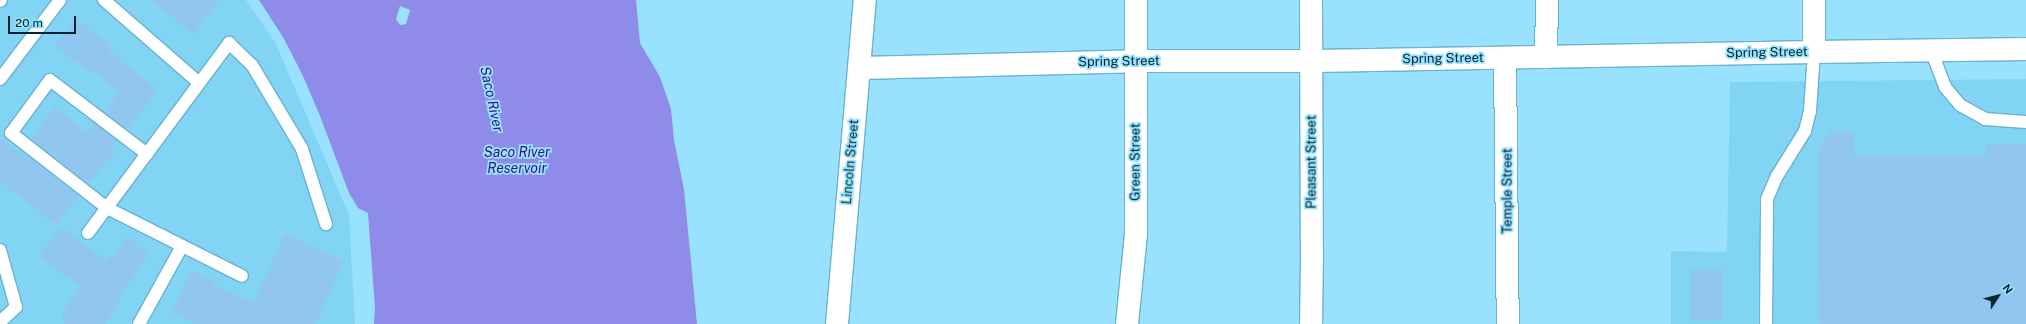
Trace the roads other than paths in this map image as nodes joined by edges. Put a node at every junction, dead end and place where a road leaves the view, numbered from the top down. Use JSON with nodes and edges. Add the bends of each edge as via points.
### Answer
{"nodes":[{"id":1,"x":60,"y":0,"type":"edge"},
{"id":2,"x":104,"y":0,"type":"edge"},
{"id":3,"x":866,"y":0,"type":"edge"},
{"id":4,"x":1136,"y":0,"type":"edge"},
{"id":5,"x":1311,"y":0,"type":"edge"},
{"id":6,"x":1547,"y":0,"type":"edge"},
{"id":7,"x":1814,"y":0,"type":"edge"},
{"id":8,"x":2026,"y":49,"type":"edge"},
{"id":9,"x":1931,"y":50,"type":"junction"},
{"id":10,"x":1814,"y":52,"type":"junction"},
{"id":11,"x":1546,"y":57,"type":"junction"},
{"id":12,"x":1505,"y":58,"type":"junction"},
{"id":13,"x":1312,"y":61,"type":"junction"},
{"id":14,"x":1137,"y":62,"type":"junction"},
{"id":15,"x":860,"y":68,"type":"junction"},
{"id":16,"x":0,"y":79,"type":"edge"},
{"id":17,"x":199,"y":83,"type":"junction"},
{"id":18,"x":2026,"y":122,"type":"edge"},
{"id":19,"x":147,"y":154,"type":"junction"},
{"id":20,"x":107,"y":208,"type":"junction"},
{"id":21,"x":326,"y":224,"type":"dead end"},
{"id":22,"x":88,"y":232,"type":"dead end"},
{"id":23,"x":182,"y":246,"type":"junction"},
{"id":24,"x":0,"y":250,"type":"edge"},
{"id":25,"x":242,"y":276,"type":"dead end"},
{"id":26,"x":0,"y":322,"type":"edge"},
{"id":27,"x":139,"y":324,"type":"edge"},
{"id":28,"x":837,"y":324,"type":"edge"},
{"id":29,"x":1127,"y":324,"type":"edge"},
{"id":30,"x":1311,"y":324,"type":"edge"},
{"id":31,"x":1508,"y":324,"type":"edge"},
{"id":32,"x":1766,"y":324,"type":"edge"}],
"edges":[{"from":1,"to":16,"type":"lane"},
{"from":2,"to":17,"type":"lane"},
{"from":3,"to":15,"type":"street","name":"Lincoln Street"},
{"from":4,"to":14,"type":"street","name":"Green Street"},
{"from":5,"to":13,"type":"street","name":"Pleasant Street"},
{"from":6,"to":11,"type":"street"},
{"from":7,"to":10,"type":"street"},
{"from":8,"to":9,"type":"street","name":"Spring Street"},
{"from":9,"to":10,"type":"street","name":"Spring Street"},
{"from":9,"to":18,"type":"lane","via":[[1945,87],[1960,105],[1985,120]]},
{"from":10,"to":11,"type":"street","name":"Spring Street"},
{"from":10,"to":32,"type":"lane","via":[[1810,111],[1805,131],[1777,176],[1767,199]]},
{"from":11,"to":12,"type":"street","name":"Spring Street"},
{"from":12,"to":13,"type":"street","name":"Spring Street"},
{"from":12,"to":31,"type":"street","name":"Temple Street"},
{"from":13,"to":14,"type":"street","name":"Spring Street"},
{"from":13,"to":30,"type":"street","name":"Pleasant Street"},
{"from":14,"to":15,"type":"street","name":"Spring Street"},
{"from":14,"to":29,"type":"street","name":"Green Street","via":[[1136,234]]},
{"from":15,"to":28,"type":"street","name":"Lincoln Street"},
{"from":17,"to":19,"type":"lane"},
{"from":17,"to":21,"type":"lane","via":[[230,43],[252,65],[302,149]]},
{"from":19,"to":20,"type":"lane"},
{"from":19,"to":20,"type":"lane","via":[[50,80],[11,133]]},
{"from":20,"to":22,"type":"lane"},
{"from":20,"to":23,"type":"lane"},
{"from":23,"to":25,"type":"lane"},
{"from":23,"to":27,"type":"lane"},
{"from":24,"to":26,"type":"lane","via":[[16,307]]}]}
